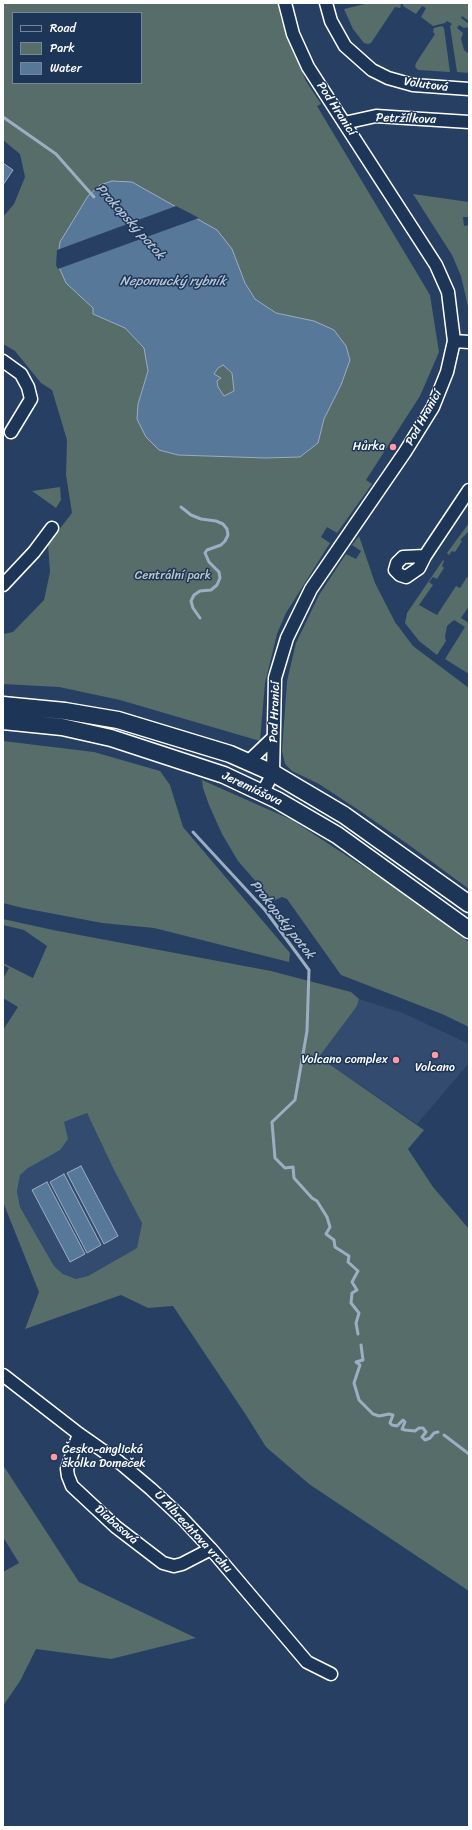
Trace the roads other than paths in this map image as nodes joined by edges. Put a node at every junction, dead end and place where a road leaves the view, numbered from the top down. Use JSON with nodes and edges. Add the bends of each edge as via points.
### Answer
{"nodes":[{"id":1,"x":285,"y":3,"type":"edge"},
{"id":2,"x":326,"y":3,"type":"edge"},
{"id":3,"x":469,"y":89,"type":"edge"},
{"id":4,"x":469,"y":122,"type":"edge"},
{"id":5,"x":344,"y":123,"type":"junction"},
{"id":6,"x":454,"y":341,"type":"junction"},
{"id":7,"x":469,"y":342,"type":"edge"},
{"id":8,"x":3,"y":361,"type":"edge"},
{"id":9,"x":11,"y":432,"type":"dead end"},
{"id":10,"x":469,"y":490,"type":"edge"},
{"id":11,"x":52,"y":528,"type":"dead end"},
{"id":12,"x":425,"y":556,"type":"dead end"},
{"id":13,"x":3,"y":585,"type":"edge"},
{"id":14,"x":3,"y":705,"type":"edge"},
{"id":15,"x":3,"y":721,"type":"edge"},
{"id":16,"x":273,"y":738,"type":"junction"},
{"id":17,"x":248,"y":762,"type":"junction"},
{"id":18,"x":273,"y":773,"type":"junction"},
{"id":19,"x":263,"y":792,"type":"junction"},
{"id":20,"x":469,"y":904,"type":"edge"},
{"id":21,"x":469,"y":930,"type":"edge"},
{"id":22,"x":3,"y":1375,"type":"edge"},
{"id":23,"x":79,"y":1434,"type":"junction"},
{"id":24,"x":211,"y":1549,"type":"junction"},
{"id":25,"x":330,"y":1674,"type":"dead end"}],
"edges":[{"from":1,"to":5,"type":"street","name":"Pod Hranicí","via":[[293,34],[308,67]]},
{"from":2,"to":3,"type":"street","name":"Volutová","via":[[331,21],[345,46],[372,70],[388,78],[413,85]]},
{"from":4,"to":5,"type":"street","name":"Petržílkova","via":[[376,116]]},
{"from":5,"to":6,"type":"street","name":"Pod Hranicí","via":[[436,265],[448,292]]},
{"from":6,"to":7,"type":"street"},
{"from":6,"to":16,"type":"street","name":"Pod Hranicí","via":[[447,372],[433,407],[311,589],[287,638],[275,678]]},
{"from":8,"to":9,"type":"street","via":[[21,374],[31,399]]},
{"from":10,"to":12,"type":"street"},
{"from":11,"to":13,"type":"street"},
{"from":14,"to":17,"type":"main road","name":"Jeremiášova","via":[[65,711],[118,720],[230,754]]},
{"from":15,"to":19,"type":"main road","name":"Jeremiášova","via":[[62,727],[112,738],[224,775]]},
{"from":16,"to":17,"type":"street"},
{"from":16,"to":18,"type":"street","name":"Pod Hranicí"},
{"from":17,"to":18,"type":"main road","name":"Jeremiášova"},
{"from":18,"to":19,"type":"street","name":"Pod Hranicí"},
{"from":18,"to":20,"type":"main road","name":"Jeremiášova","via":[[344,815]]},
{"from":19,"to":21,"type":"main road","name":"Jeremiášova","via":[[338,835]]},
{"from":22,"to":23,"type":"street","name":"U Albrechtova vrchu"},
{"from":23,"to":24,"type":"street","name":"U Albrechtova vrchu","via":[[152,1489]]},
{"from":23,"to":24,"type":"street","name":"Diabasová","via":[[67,1469],[68,1476],[72,1486],[116,1527],[163,1563],[174,1566]]},
{"from":24,"to":25,"type":"street","name":"U Albrechtova vrchu","via":[[307,1662]]}]}
